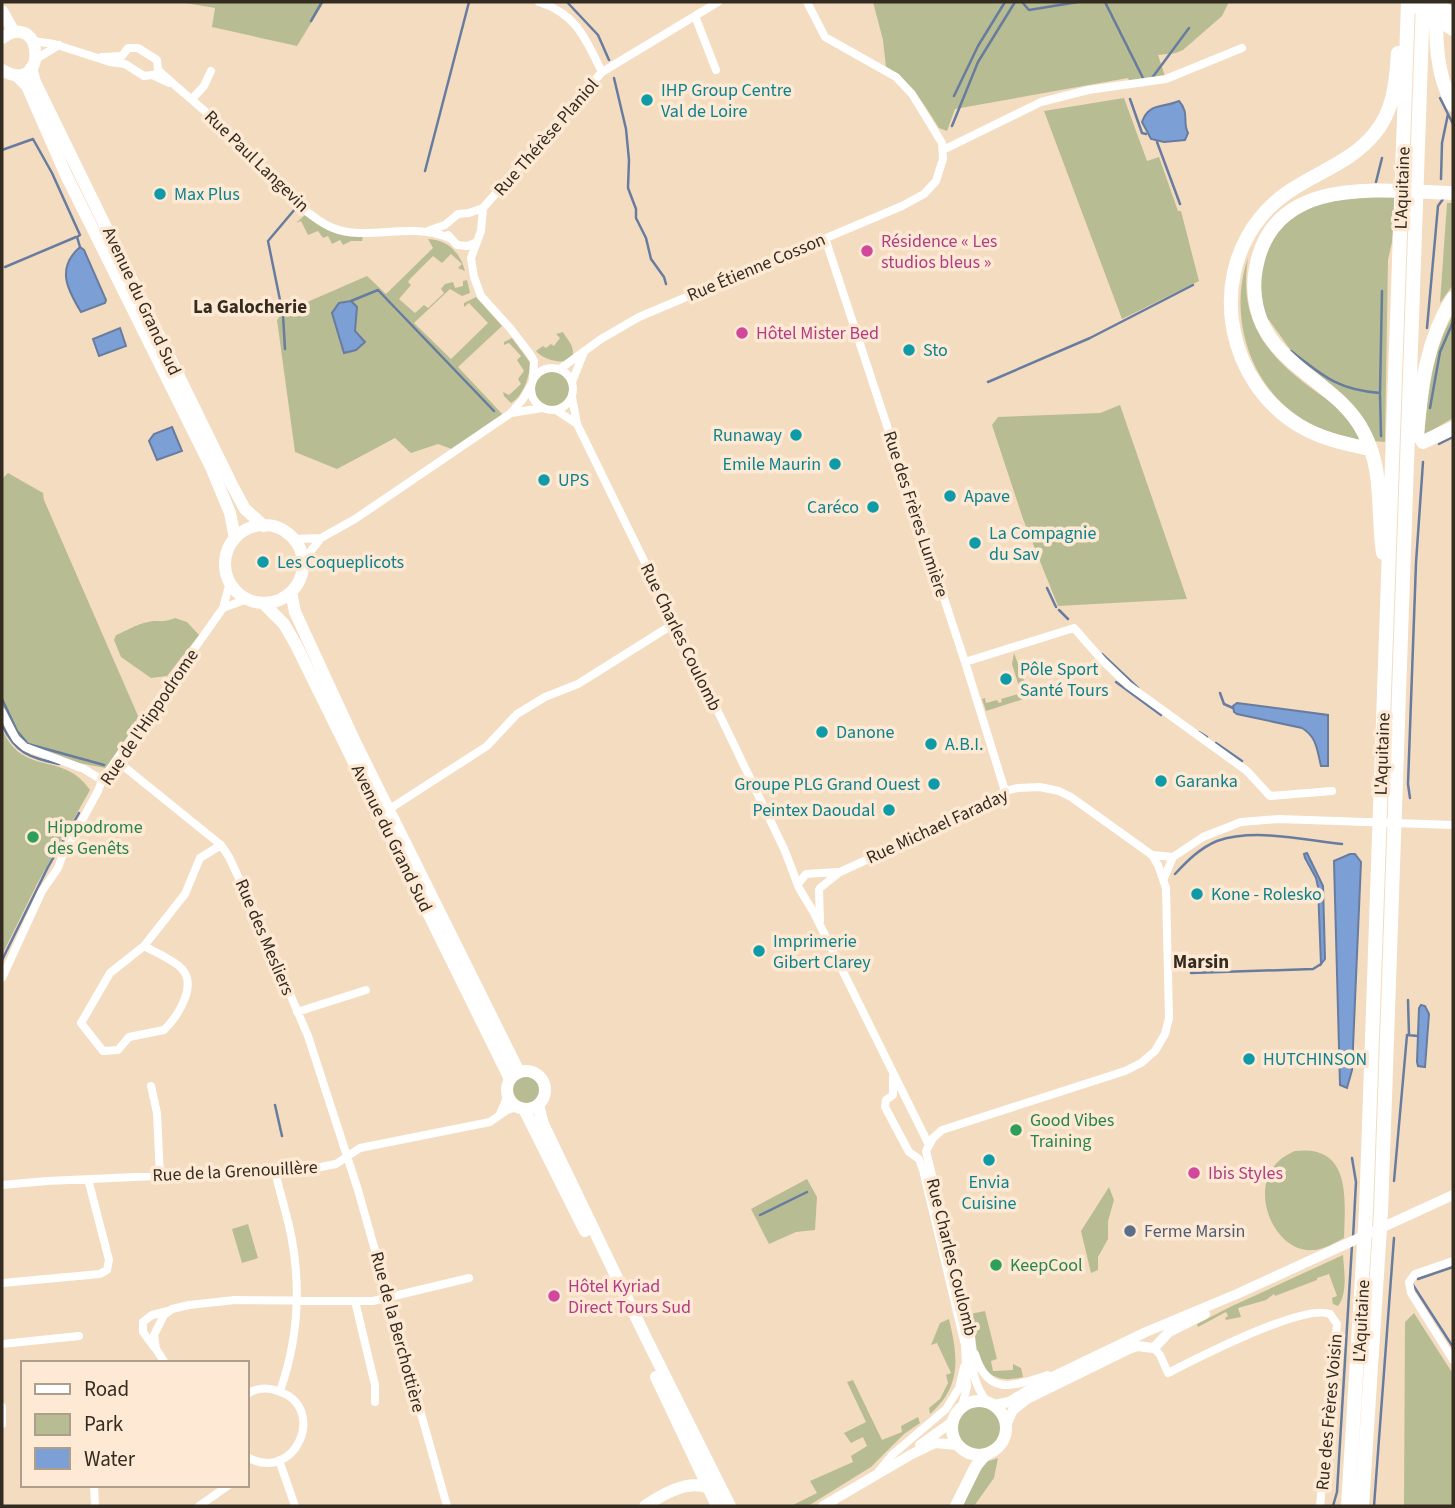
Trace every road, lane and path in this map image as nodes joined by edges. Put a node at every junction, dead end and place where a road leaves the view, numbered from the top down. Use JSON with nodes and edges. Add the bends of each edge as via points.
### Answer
{"nodes":[{"id":1,"x":539,"y":2,"type":"edge"},
{"id":2,"x":718,"y":2,"type":"edge"},
{"id":3,"x":807,"y":2,"type":"edge"},
{"id":4,"x":1423,"y":2,"type":"edge"},
{"id":5,"x":1434,"y":2,"type":"edge"},
{"id":6,"x":1409,"y":6,"type":"edge"},
{"id":7,"x":2,"y":11,"type":"edge"},
{"id":8,"x":1453,"y":15,"type":"edge"},
{"id":9,"x":695,"y":16,"type":"junction"},
{"id":10,"x":1408,"y":29,"type":"junction"},
{"id":11,"x":1453,"y":29,"type":"edge"},
{"id":12,"x":8,"y":35,"type":"edge"},
{"id":13,"x":33,"y":41,"type":"junction"},
{"id":14,"x":58,"y":45,"type":"junction"},
{"id":15,"x":1242,"y":48,"type":"dead end"},
{"id":16,"x":123,"y":60,"type":"junction"},
{"id":17,"x":34,"y":64,"type":"junction"},
{"id":18,"x":716,"y":70,"type":"dead end"},
{"id":19,"x":211,"y":71,"type":"dead end"},
{"id":20,"x":602,"y":72,"type":"junction"},
{"id":21,"x":6,"y":73,"type":"edge"},
{"id":22,"x":155,"y":73,"type":"junction"},
{"id":23,"x":192,"y":99,"type":"junction"},
{"id":24,"x":1453,"y":105,"type":"edge"},
{"id":25,"x":943,"y":150,"type":"junction"},
{"id":26,"x":1409,"y":192,"type":"junction"},
{"id":27,"x":1453,"y":193,"type":"edge"},
{"id":28,"x":483,"y":208,"type":"junction"},
{"id":29,"x":469,"y":213,"type":"junction"},
{"id":30,"x":450,"y":222,"type":"junction"},
{"id":31,"x":481,"y":225,"type":"junction"},
{"id":32,"x":427,"y":231,"type":"junction"},
{"id":33,"x":449,"y":238,"type":"junction"},
{"id":34,"x":825,"y":238,"type":"junction"},
{"id":35,"x":475,"y":242,"type":"junction"},
{"id":36,"x":457,"y":245,"type":"junction"},
{"id":37,"x":471,"y":266,"type":"junction"},
{"id":38,"x":1453,"y":298,"type":"edge"},
{"id":39,"x":527,"y":349,"type":"junction"},
{"id":40,"x":583,"y":352,"type":"junction"},
{"id":41,"x":557,"y":369,"type":"junction"},
{"id":42,"x":532,"y":382,"type":"junction"},
{"id":43,"x":572,"y":382,"type":"junction"},
{"id":44,"x":572,"y":397,"type":"junction"},
{"id":45,"x":542,"y":408,"type":"junction"},
{"id":46,"x":556,"y":410,"type":"junction"},
{"id":47,"x":511,"y":413,"type":"junction"},
{"id":48,"x":577,"y":424,"type":"junction"},
{"id":49,"x":1453,"y":428,"type":"edge"},
{"id":50,"x":1423,"y":442,"type":"dead end"},
{"id":51,"x":1375,"y":448,"type":"dead end"},
{"id":52,"x":1407,"y":472,"type":"junction"},
{"id":53,"x":264,"y":526,"type":"junction"},
{"id":54,"x":235,"y":538,"type":"junction"},
{"id":55,"x":321,"y":538,"type":"junction"},
{"id":56,"x":293,"y":539,"type":"junction"},
{"id":57,"x":303,"y":561,"type":"junction"},
{"id":58,"x":230,"y":582,"type":"junction"},
{"id":59,"x":1388,"y":589,"type":"junction"},
{"id":60,"x":291,"y":592,"type":"junction"},
{"id":61,"x":247,"y":599,"type":"junction"},
{"id":62,"x":263,"y":603,"type":"junction"},
{"id":63,"x":223,"y":608,"type":"junction"},
{"id":64,"x":675,"y":623,"type":"junction"},
{"id":65,"x":965,"y":662,"type":"junction"},
{"id":66,"x":2,"y":712,"type":"edge"},
{"id":67,"x":117,"y":761,"type":"junction"},
{"id":68,"x":102,"y":779,"type":"junction"},
{"id":69,"x":1005,"y":791,"type":"junction"},
{"id":70,"x":1332,"y":791,"type":"dead end"},
{"id":71,"x":388,"y":810,"type":"junction"},
{"id":72,"x":1453,"y":825,"type":"edge"},
{"id":73,"x":221,"y":845,"type":"junction"},
{"id":74,"x":785,"y":851,"type":"junction"},
{"id":75,"x":1152,"y":856,"type":"junction"},
{"id":76,"x":1173,"y":857,"type":"junction"},
{"id":77,"x":840,"y":872,"type":"junction"},
{"id":78,"x":808,"y":874,"type":"junction"},
{"id":79,"x":1164,"y":878,"type":"junction"},
{"id":80,"x":798,"y":884,"type":"junction"},
{"id":81,"x":819,"y":889,"type":"junction"},
{"id":82,"x":804,"y":895,"type":"junction"},
{"id":83,"x":821,"y":928,"type":"junction"},
{"id":84,"x":144,"y":946,"type":"junction"},
{"id":85,"x":2,"y":978,"type":"edge"},
{"id":86,"x":366,"y":990,"type":"dead end"},
{"id":87,"x":297,"y":1012,"type":"junction"},
{"id":88,"x":515,"y":1076,"type":"junction"},
{"id":89,"x":893,"y":1076,"type":"junction"},
{"id":90,"x":151,"y":1086,"type":"dead end"},
{"id":91,"x":508,"y":1095,"type":"junction"},
{"id":92,"x":893,"y":1095,"type":"junction"},
{"id":93,"x":905,"y":1099,"type":"junction"},
{"id":94,"x":538,"y":1105,"type":"junction"},
{"id":95,"x":521,"y":1108,"type":"junction"},
{"id":96,"x":500,"y":1114,"type":"junction"},
{"id":97,"x":928,"y":1148,"type":"junction"},
{"id":98,"x":916,"y":1156,"type":"junction"},
{"id":99,"x":346,"y":1158,"type":"junction"},
{"id":100,"x":275,"y":1171,"type":"junction"},
{"id":101,"x":160,"y":1176,"type":"junction"},
{"id":102,"x":88,"y":1179,"type":"junction"},
{"id":103,"x":2,"y":1185,"type":"edge"},
{"id":104,"x":1453,"y":1195,"type":"edge"},
{"id":105,"x":1453,"y":1261,"type":"edge"},
{"id":106,"x":469,"y":1278,"type":"dead end"},
{"id":107,"x":2,"y":1283,"type":"edge"},
{"id":108,"x":1237,"y":1294,"type":"junction"},
{"id":109,"x":388,"y":1297,"type":"junction"},
{"id":110,"x":297,"y":1300,"type":"junction"},
{"id":111,"x":355,"y":1301,"type":"junction"},
{"id":112,"x":168,"y":1311,"type":"junction"},
{"id":113,"x":1147,"y":1333,"type":"junction"},
{"id":114,"x":79,"y":1336,"type":"dead end"},
{"id":115,"x":2,"y":1344,"type":"edge"},
{"id":116,"x":1153,"y":1346,"type":"junction"},
{"id":117,"x":156,"y":1349,"type":"junction"},
{"id":118,"x":974,"y":1350,"type":"junction"},
{"id":119,"x":1453,"y":1360,"type":"edge"},
{"id":120,"x":164,"y":1361,"type":"edge"},
{"id":121,"x":966,"y":1361,"type":"junction"},
{"id":122,"x":1074,"y":1367,"type":"junction"},
{"id":123,"x":280,"y":1391,"type":"junction"},
{"id":124,"x":248,"y":1394,"type":"edge"},
{"id":125,"x":375,"y":1402,"type":"dead end"},
{"id":126,"x":990,"y":1403,"type":"junction"},
{"id":127,"x":962,"y":1406,"type":"junction"},
{"id":128,"x":2,"y":1407,"type":"edge"},
{"id":129,"x":952,"y":1422,"type":"junction"},
{"id":130,"x":2,"y":1424,"type":"edge"},
{"id":131,"x":1006,"y":1424,"type":"junction"},
{"id":132,"x":960,"y":1447,"type":"junction"},
{"id":133,"x":912,"y":1454,"type":"junction"},
{"id":134,"x":985,"y":1454,"type":"junction"},
{"id":135,"x":279,"y":1460,"type":"junction"},
{"id":136,"x":248,"y":1461,"type":"edge"},
{"id":137,"x":970,"y":1477,"type":"junction"},
{"id":138,"x":874,"y":1478,"type":"junction"},
{"id":139,"x":94,"y":1487,"type":"edge"},
{"id":140,"x":227,"y":1487,"type":"edge"},
{"id":141,"x":709,"y":1488,"type":"junction"},
{"id":142,"x":210,"y":1504,"type":"edge"},
{"id":143,"x":95,"y":1506,"type":"edge"},
{"id":144,"x":199,"y":1506,"type":"edge"},
{"id":145,"x":295,"y":1506,"type":"edge"},
{"id":146,"x":447,"y":1506,"type":"edge"},
{"id":147,"x":645,"y":1506,"type":"edge"},
{"id":148,"x":717,"y":1506,"type":"edge"},
{"id":149,"x":730,"y":1506,"type":"edge"},
{"id":150,"x":823,"y":1506,"type":"edge"},
{"id":151,"x":956,"y":1506,"type":"edge"},
{"id":152,"x":1320,"y":1506,"type":"edge"},
{"id":153,"x":1348,"y":1506,"type":"edge"},
{"id":154,"x":1362,"y":1506,"type":"edge"}],
"edges":[{"from":1,"to":20,"type":"street","via":[[568,16]]},
{"from":2,"to":9,"type":"street","name":"Rue Thérèse Planiol"},
{"from":3,"to":25,"type":"street","via":[[825,37],[896,77],[912,94]]},
{"from":4,"to":26,"type":"highway","name":"L'Aquitaine"},
{"from":5,"to":8,"type":"highway"},
{"from":5,"to":24,"type":"highway","via":[[1440,70]]},
{"from":6,"to":10,"type":"highway","name":"L'Aquitaine"},
{"from":6,"to":11,"type":"highway"},
{"from":7,"to":12,"type":"main road"},
{"from":9,"to":18,"type":"street"},
{"from":9,"to":20,"type":"street","name":"Rue Thérèse Planiol"},
{"from":10,"to":26,"type":"highway","name":"L'Aquitaine"},
{"from":10,"to":51,"type":"highway","via":[[1398,53],[1392,100],[1381,126],[1356,152],[1298,184],[1271,206],[1244,243],[1231,294],[1236,342],[1263,394],[1313,433]]},
{"from":12,"to":13,"type":"main road","via":[[24,34]]},
{"from":13,"to":14,"type":"street","name":"Rue Paul Langevin"},
{"from":13,"to":17,"type":"main road","name":"Avenue du Grand Sud"},
{"from":14,"to":16,"type":"street","name":"Rue Paul Langevin"},
{"from":14,"to":17,"type":"street"},
{"from":15,"to":25,"type":"street","via":[[1166,79],[1041,102]]},
{"from":16,"to":22,"type":"street","name":"Rue Paul Langevin","via":[[144,76]]},
{"from":16,"to":22,"type":"street","name":"Rue Paul Langevin","via":[[128,48],[138,48],[157,60]]},
{"from":17,"to":21,"type":"main road"},
{"from":17,"to":53,"type":"main road","name":"Avenue du Grand Sud","via":[[35,82],[232,485],[245,509]]},
{"from":19,"to":23,"type":"street"},
{"from":20,"to":28,"type":"street","name":"Rue Thérèse Planiol"},
{"from":21,"to":54,"type":"main road","name":"Avenue du Grand Sud","via":[[27,86],[66,175],[211,467]]},
{"from":22,"to":23,"type":"street","name":"Rue Paul Langevin"},
{"from":23,"to":32,"type":"street","name":"Rue Paul Langevin","via":[[288,194],[332,228]]},
{"from":25,"to":34,"type":"street","name":"Rue Étienne Cosson","via":[[931,187],[902,206]]},
{"from":26,"to":52,"type":"highway","name":"L'Aquitaine"},
{"from":26,"to":59,"type":"highway","name":"L'Aquitaine"},
{"from":27,"to":59,"type":"highway","via":[[1351,191],[1317,198],[1293,209],[1275,225],[1256,264],[1255,299],[1267,331],[1288,358],[1344,404],[1373,454]]},
{"from":28,"to":29,"type":"street"},
{"from":28,"to":31,"type":"street"},
{"from":29,"to":30,"type":"street","via":[[458,214]]},
{"from":29,"to":31,"type":"street"},
{"from":30,"to":32,"type":"street","name":"Rue Paul Langevin"},
{"from":30,"to":33,"type":"street"},
{"from":31,"to":35,"type":"street"},
{"from":32,"to":33,"type":"street","name":"Rue Paul Langevin"},
{"from":33,"to":36,"type":"street"},
{"from":34,"to":40,"type":"street","name":"Rue Étienne Cosson","via":[[651,311]]},
{"from":34,"to":65,"type":"street","name":"Rue des Frères Lumière"},
{"from":35,"to":36,"type":"street"},
{"from":35,"to":37,"type":"street"},
{"from":36,"to":37,"type":"street"},
{"from":37,"to":39,"type":"street","via":[[481,296]]},
{"from":38,"to":52,"type":"highway","via":[[1434,334],[1426,362],[1415,463]]},
{"from":39,"to":41,"type":"street"},
{"from":39,"to":42,"type":"street","via":[[534,362]]},
{"from":40,"to":41,"type":"street","name":"Rue Étienne Cosson"},
{"from":40,"to":43,"type":"street"},
{"from":41,"to":42,"type":"street","via":[[543,370]]},
{"from":41,"to":43,"type":"street"},
{"from":42,"to":45,"type":"street","via":[[533,398]]},
{"from":42,"to":47,"type":"street"},
{"from":43,"to":44,"type":"street"},
{"from":44,"to":46,"type":"street"},
{"from":44,"to":48,"type":"street","name":"Rue Charles Coulomb"},
{"from":45,"to":46,"type":"street"},
{"from":45,"to":47,"type":"street"},
{"from":46,"to":48,"type":"street"},
{"from":47,"to":55,"type":"street"},
{"from":48,"to":64,"type":"street","name":"Rue Charles Coulomb"},
{"from":49,"to":50,"type":"highway"},
{"from":52,"to":154,"type":"highway","name":"L'Aquitaine","via":[[1381,1200]]},
{"from":53,"to":54,"type":"main road"},
{"from":53,"to":56,"type":"main road","via":[[280,529]]},
{"from":54,"to":58,"type":"main road","via":[[226,559]]},
{"from":55,"to":56,"type":"street"},
{"from":55,"to":57,"type":"street"},
{"from":56,"to":57,"type":"main road"},
{"from":57,"to":60,"type":"main road"},
{"from":58,"to":61,"type":"main road"},
{"from":58,"to":63,"type":"street","name":"Rue de l'Hippodrome"},
{"from":59,"to":153,"type":"highway","name":"L'Aquitaine","via":[[1367,1199]]},
{"from":60,"to":62,"type":"main road","via":[[278,601]]},
{"from":60,"to":71,"type":"main road","name":"Avenue du Grand Sud","via":[[302,627]]},
{"from":61,"to":62,"type":"main road"},
{"from":61,"to":63,"type":"street"},
{"from":62,"to":88,"type":"main road","name":"Avenue du Grand Sud","via":[[284,624],[296,645]]},
{"from":63,"to":67,"type":"street","name":"Rue de l'Hippodrome"},
{"from":64,"to":71,"type":"street","via":[[578,684],[517,714],[486,746]]},
{"from":64,"to":74,"type":"street","name":"Rue Charles Coulomb"},
{"from":65,"to":69,"type":"street","name":"Rue des Frères Lumière"},
{"from":65,"to":70,"type":"street","via":[[1074,628],[1128,685],[1247,771],[1270,796]]},
{"from":66,"to":68,"type":"street","via":[[25,747]]},
{"from":67,"to":68,"type":"street","name":"Rue de l'Hippodrome"},
{"from":67,"to":73,"type":"street","name":"Rue des Mesliers"},
{"from":68,"to":85,"type":"street","name":"Rue de l'Hippodrome"},
{"from":69,"to":75,"type":"street","name":"Rue Michael Faraday","via":[[1040,787],[1063,792]]},
{"from":69,"to":77,"type":"street","name":"Rue Michael Faraday","via":[[986,805]]},
{"from":71,"to":88,"type":"main road","name":"Avenue du Grand Sud"},
{"from":72,"to":76,"type":"street","via":[[1241,822],[1203,837]]},
{"from":73,"to":84,"type":"street","via":[[200,858],[185,894]]},
{"from":73,"to":87,"type":"street","name":"Rue des Mesliers"},
{"from":74,"to":78,"type":"street","name":"Rue Charles Coulomb"},
{"from":74,"to":80,"type":"street","name":"Rue Charles Coulomb"},
{"from":75,"to":76,"type":"street"},
{"from":75,"to":79,"type":"street","name":"Rue Michael Faraday"},
{"from":76,"to":79,"type":"street"},
{"from":77,"to":78,"type":"street","name":"Rue Michael Faraday"},
{"from":77,"to":81,"type":"street","name":"Rue Michael Faraday"},
{"from":78,"to":80,"type":"street"},
{"from":78,"to":81,"type":"street","name":"Rue Charles Coulomb","via":[[819,881]]},
{"from":79,"to":97,"type":"street","name":"Rue Michael Faraday","via":[[1170,1011],[1155,1051],[1125,1071],[943,1130]]},
{"from":80,"to":82,"type":"street","name":"Rue Charles Coulomb"},
{"from":81,"to":82,"type":"street"},
{"from":81,"to":83,"type":"street","name":"Rue Charles Coulomb"},
{"from":82,"to":83,"type":"street","name":"Rue Charles Coulomb"},
{"from":83,"to":89,"type":"street","name":"Rue Charles Coulomb"},
{"from":84,"to":84,"type":"street","via":[[110,973],[82,1022],[103,1051],[118,1049],[129,1037],[164,1030],[186,996],[181,968]]},
{"from":86,"to":87,"type":"street"},
{"from":87,"to":99,"type":"street","name":"Rue des Mesliers"},
{"from":88,"to":91,"type":"main road"},
{"from":88,"to":94,"type":"main road","via":[[535,1073],[542,1080],[545,1096]]},
{"from":89,"to":92,"type":"street","name":"Rue Charles Coulomb"},
{"from":89,"to":93,"type":"street","name":"Rue Charles Coulomb"},
{"from":90,"to":101,"type":"street"},
{"from":91,"to":95,"type":"main road"},
{"from":91,"to":96,"type":"street"},
{"from":92,"to":93,"type":"street"},
{"from":92,"to":98,"type":"street","name":"Rue Charles Coulomb","via":[[885,1103],[886,1110],[909,1152]]},
{"from":93,"to":97,"type":"street","name":"Rue Charles Coulomb"},
{"from":94,"to":95,"type":"main road"},
{"from":94,"to":149,"type":"main road","via":[[603,1250]]},
{"from":95,"to":96,"type":"street","name":"Rue de la Grenouillère"},
{"from":95,"to":141,"type":"main road"},
{"from":96,"to":99,"type":"street","name":"Rue de la Grenouillère","via":[[490,1122],[360,1148]]},
{"from":97,"to":98,"type":"street","name":"Rue Charles Coulomb"},
{"from":97,"to":118,"type":"street","name":"Rue Charles Coulomb"},
{"from":98,"to":121,"type":"street","name":"Rue Charles Coulomb","via":[[938,1227]]},
{"from":99,"to":100,"type":"street","name":"Rue de la Grenouillère","via":[[310,1169]]},
{"from":99,"to":109,"type":"street","name":"Rue de la Berchottière"},
{"from":100,"to":101,"type":"street","name":"Rue de la Grenouillère"},
{"from":100,"to":110,"type":"street","via":[[292,1241]]},
{"from":101,"to":102,"type":"street","name":"Rue de la Grenouillère"},
{"from":102,"to":103,"type":"street","name":"Rue de la Grenouillère"},
{"from":102,"to":107,"type":"street","via":[[109,1260],[107,1270]]},
{"from":104,"to":108,"type":"street"},
{"from":105,"to":119,"type":"street","via":[[1415,1274],[1409,1282],[1411,1293]]},
{"from":106,"to":109,"type":"street"},
{"from":108,"to":113,"type":"street"},
{"from":108,"to":116,"type":"street"},
{"from":109,"to":111,"type":"street"},
{"from":109,"to":146,"type":"street","name":"Rue de la Berchottière"},
{"from":110,"to":111,"type":"street"},
{"from":110,"to":112,"type":"street","via":[[223,1301]]},
{"from":110,"to":123,"type":"street"},
{"from":111,"to":125,"type":"street"},
{"from":112,"to":117,"type":"street","via":[[156,1328]]},
{"from":112,"to":117,"type":"street","via":[[143,1322],[143,1332]]},
{"from":113,"to":116,"type":"street","via":[[1158,1337]]},
{"from":113,"to":116,"type":"street","via":[[1141,1342]]},
{"from":113,"to":122,"type":"street"},
{"from":114,"to":115,"type":"street"},
{"from":116,"to":131,"type":"street","via":[[1129,1349],[1027,1399],[1013,1410]]},
{"from":116,"to":152,"type":"street","name":"Rue des Frères Voisin","via":[[1168,1373],[1247,1335],[1313,1312],[1330,1314],[1337,1324]]},
{"from":117,"to":120,"type":"street"},
{"from":118,"to":122,"type":"street","via":[[985,1377],[1003,1386]]},
{"from":118,"to":126,"type":"street","name":"Rue Charles Coulomb","via":[[974,1380]]},
{"from":121,"to":127,"type":"street","name":"Rue Charles Coulomb"},
{"from":121,"to":138,"type":"street","via":[[959,1388],[946,1409],[892,1455]]},
{"from":122,"to":126,"type":"street","via":[[1009,1402]]},
{"from":123,"to":124,"type":"street","via":[[262,1388]]},
{"from":123,"to":135,"type":"street","via":[[299,1407],[304,1427],[296,1448]]},
{"from":126,"to":127,"type":"main road"},
{"from":126,"to":131,"type":"main road","via":[[1000,1410]]},
{"from":127,"to":129,"type":"main road"},
{"from":128,"to":130,"type":"street"},
{"from":129,"to":132,"type":"main road"},
{"from":129,"to":133,"type":"street"},
{"from":131,"to":134,"type":"main road","via":[[1001,1443]]},
{"from":132,"to":133,"type":"street","via":[[934,1443]]},
{"from":132,"to":134,"type":"main road","via":[[969,1454]]},
{"from":132,"to":137,"type":"main road"},
{"from":133,"to":138,"type":"street"},
{"from":134,"to":137,"type":"main road"},
{"from":135,"to":136,"type":"street"},
{"from":135,"to":145,"type":"street"},
{"from":137,"to":151,"type":"main road"},
{"from":138,"to":150,"type":"street"},
{"from":139,"to":143,"type":"street"},
{"from":140,"to":142,"type":"street"},
{"from":141,"to":147,"type":"main road","via":[[686,1486]]},
{"from":141,"to":148,"type":"main road"},
{"from":142,"to":144,"type":"street"}]}
